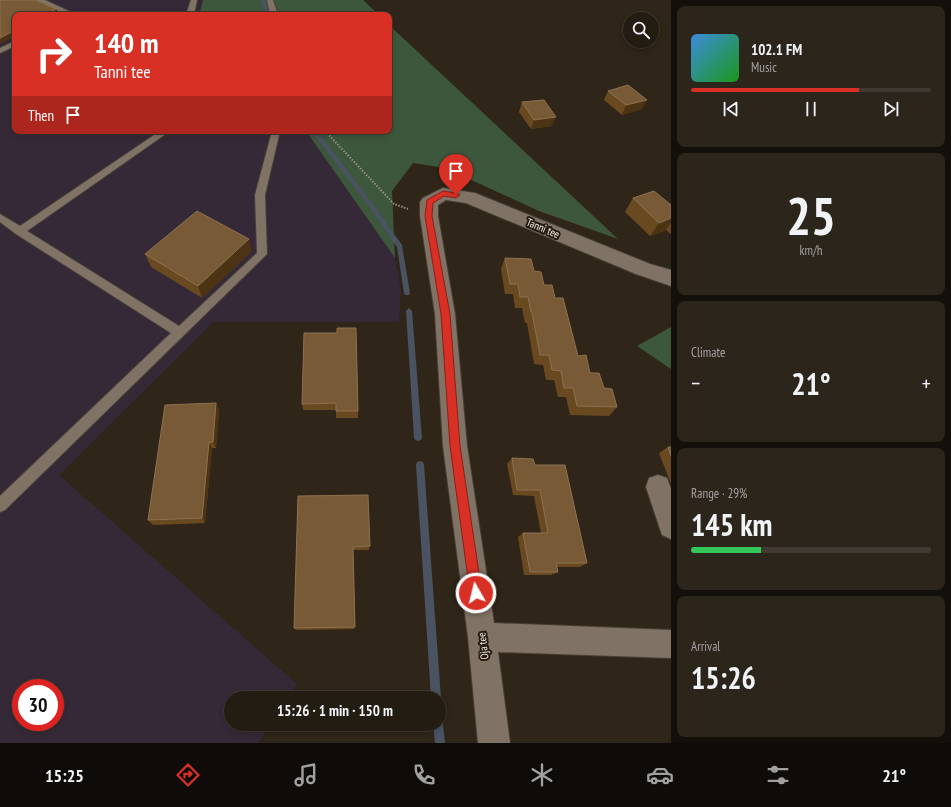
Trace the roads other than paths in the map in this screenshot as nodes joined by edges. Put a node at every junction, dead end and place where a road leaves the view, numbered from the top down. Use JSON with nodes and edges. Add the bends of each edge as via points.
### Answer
{"nodes":[{"id":1,"x":39,"y":0,"type":"edge"},
{"id":2,"x":194,"y":0,"type":"edge"},
{"id":3,"x":270,"y":0,"type":"edge"},
{"id":4,"x":65,"y":12,"type":"edge"},
{"id":5,"x":191,"y":12,"type":"edge"},
{"id":6,"x":273,"y":12,"type":"edge"},
{"id":7,"x":12,"y":46,"type":"edge"},
{"id":8,"x":0,"y":52,"type":"edge"},
{"id":9,"x":162,"y":134,"type":"edge"},
{"id":10,"x":274,"y":134,"type":"edge"},
{"id":11,"x":429,"y":216,"type":"joint"},
{"id":12,"x":0,"y":217,"type":"edge"},
{"id":13,"x":20,"y":231,"type":"junction"},
{"id":14,"x":671,"y":278,"type":"edge"},
{"id":15,"x":180,"y":333,"type":"junction"},
{"id":16,"x":658,"y":486,"type":"dead end"},
{"id":17,"x":0,"y":505,"type":"edge"},
{"id":18,"x":671,"y":526,"type":"edge"},
{"id":19,"x":482,"y":637,"type":"junction"},
{"id":20,"x":671,"y":644,"type":"edge"},
{"id":21,"x":494,"y":743,"type":"edge"}],
"edges":[{"from":1,"to":4,"type":"lane"},
{"from":2,"to":5,"type":"lane"},
{"from":3,"to":6,"type":"lane"},
{"from":7,"to":8,"type":"lane"},
{"from":9,"to":13,"type":"lane"},
{"from":10,"to":15,"type":"lane","via":[[260,195],[262,254]]},
{"from":11,"to":14,"type":"street","name":"Tanni tee","via":[[429,202],[443,194],[469,197],[643,269]]},
{"from":11,"to":19,"type":"street","name":"Oja tee","via":[[445,314],[455,446]]},
{"from":12,"to":13,"type":"lane"},
{"from":13,"to":15,"type":"lane"},
{"from":15,"to":17,"type":"lane"},
{"from":16,"to":18,"type":"street"},
{"from":19,"to":20,"type":"street"},
{"from":19,"to":21,"type":"street","name":"Oja tee"}]}
